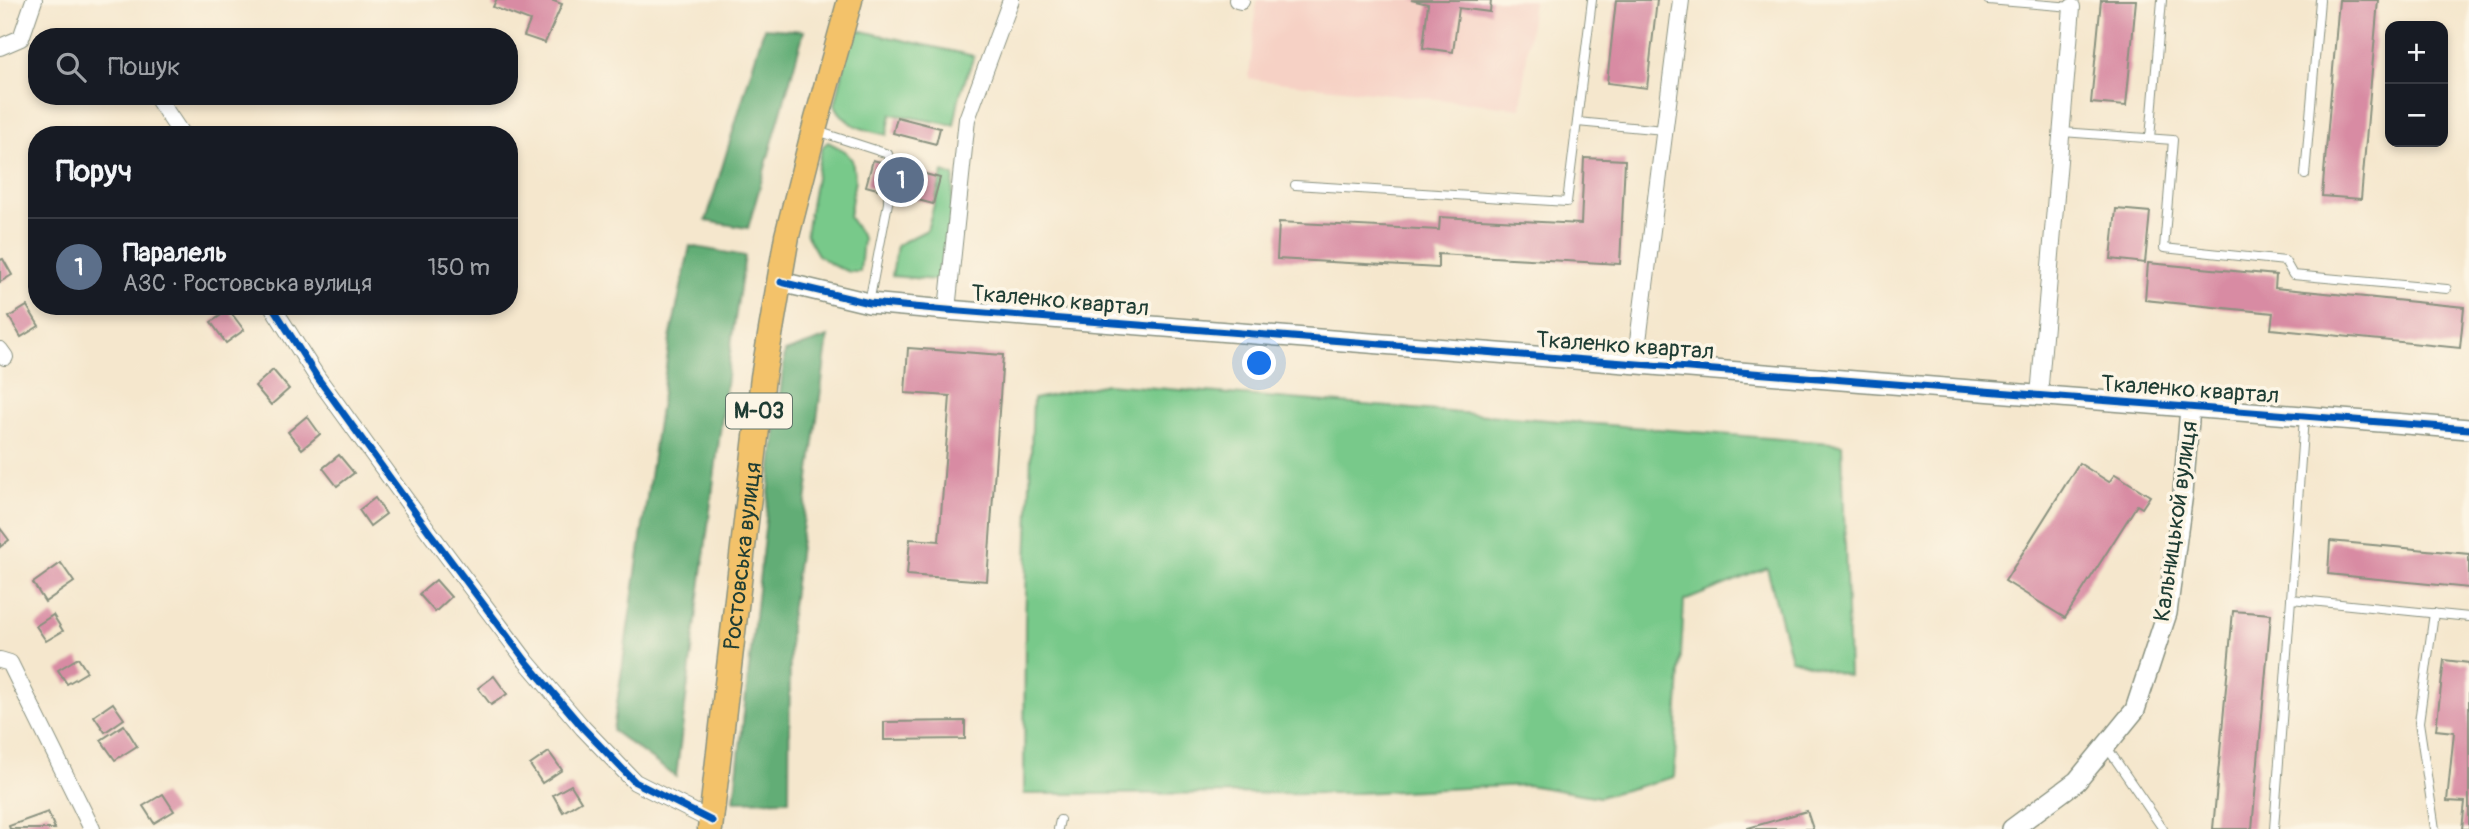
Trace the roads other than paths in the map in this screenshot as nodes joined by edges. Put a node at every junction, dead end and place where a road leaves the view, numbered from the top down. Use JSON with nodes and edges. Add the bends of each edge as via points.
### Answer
{"nodes":[{"id":1,"x":34,"y":0,"type":"edge"},
{"id":2,"x":1011,"y":0,"type":"edge"},
{"id":3,"x":1592,"y":0,"type":"edge"},
{"id":4,"x":1681,"y":0,"type":"edge"},
{"id":5,"x":1988,"y":0,"type":"edge"},
{"id":6,"x":2162,"y":0,"type":"edge"},
{"id":7,"x":2320,"y":0,"type":"edge"},
{"id":8,"x":846,"y":1,"type":"edge"},
{"id":9,"x":2072,"y":7,"type":"joint"},
{"id":10,"x":0,"y":47,"type":"edge"},
{"id":11,"x":162,"y":105,"type":"edge"},
{"id":12,"x":1577,"y":122,"type":"junction"},
{"id":13,"x":176,"y":126,"type":"edge"},
{"id":14,"x":814,"y":130,"type":"junction"},
{"id":15,"x":1664,"y":130,"type":"junction"},
{"id":16,"x":2062,"y":132,"type":"junction"},
{"id":17,"x":2150,"y":138,"type":"junction"},
{"id":18,"x":2305,"y":175,"type":"dead end"},
{"id":19,"x":1294,"y":185,"type":"dead end"},
{"id":20,"x":781,"y":282,"type":"junction"},
{"id":21,"x":2447,"y":289,"type":"dead end"},
{"id":22,"x":869,"y":303,"type":"junction"},
{"id":23,"x":947,"y":310,"type":"junction"},
{"id":24,"x":278,"y":315,"type":"edge"},
{"id":25,"x":1635,"y":365,"type":"junction"},
{"id":26,"x":2039,"y":396,"type":"junction"},
{"id":27,"x":2190,"y":408,"type":"junction"},
{"id":28,"x":2304,"y":417,"type":"junction"},
{"id":29,"x":2469,"y":429,"type":"edge"},
{"id":30,"x":2291,"y":599,"type":"junction"},
{"id":31,"x":2434,"y":613,"type":"junction"},
{"id":32,"x":2469,"y":617,"type":"edge"},
{"id":33,"x":0,"y":660,"type":"edge"},
{"id":34,"x":2106,"y":746,"type":"junction"},
{"id":35,"x":711,"y":825,"type":"edge"},
{"id":36,"x":92,"y":829,"type":"edge"},
{"id":37,"x":2012,"y":829,"type":"edge"},
{"id":38,"x":2163,"y":829,"type":"edge"},
{"id":39,"x":2274,"y":829,"type":"edge"},
{"id":40,"x":2435,"y":829,"type":"edge"}],
"edges":[{"from":1,"to":10,"type":"street","via":[[21,38]]},
{"from":2,"to":23,"type":"street","via":[[967,119]]},
{"from":3,"to":12,"type":"lane"},
{"from":4,"to":15,"type":"street"},
{"from":5,"to":9,"type":"lane"},
{"from":6,"to":17,"type":"lane"},
{"from":7,"to":18,"type":"lane"},
{"from":8,"to":14,"type":"highway","name":"Ростовська вулиця","number":"М-03"},
{"from":9,"to":16,"type":"street"},
{"from":11,"to":13,"type":"street"},
{"from":12,"to":15,"type":"lane"},
{"from":12,"to":19,"type":"lane","via":[[1567,202]]},
{"from":14,"to":20,"type":"highway","name":"Ростовська вулиця","number":"М-03","via":[[787,236]]},
{"from":14,"to":22,"type":"lane","via":[[888,154],[888,203]]},
{"from":15,"to":25,"type":"street"},
{"from":16,"to":17,"type":"lane"},
{"from":16,"to":26,"type":"street"},
{"from":17,"to":21,"type":"lane","via":[[2173,140],[2164,248],[2285,261],[2292,275]]},
{"from":20,"to":22,"type":"street","name":"Ткаленко квартал"},
{"from":20,"to":35,"type":"highway","name":"Ростовська вулиця","number":"М-03","via":[[763,377]]},
{"from":22,"to":23,"type":"street","name":"Ткаленко квартал"},
{"from":23,"to":25,"type":"street","name":"Ткаленко квартал"},
{"from":24,"to":35,"type":"street","via":[[430,533],[583,729],[635,782]]},
{"from":25,"to":26,"type":"street","name":"Ткаленко квартал"},
{"from":26,"to":27,"type":"street","name":"Ткаленко квартал"},
{"from":27,"to":28,"type":"street","name":"Ткаленко квартал"},
{"from":27,"to":34,"type":"street","name":"Кальницькой вулиця","via":[[2167,613],[2135,710]]},
{"from":28,"to":29,"type":"street","name":"Ткаленко квартал"},
{"from":28,"to":30,"type":"lane"},
{"from":30,"to":31,"type":"lane"},
{"from":30,"to":39,"type":"lane"},
{"from":31,"to":32,"type":"lane"},
{"from":31,"to":40,"type":"lane","via":[[2419,722]]},
{"from":33,"to":36,"type":"street","via":[[10,663]]},
{"from":34,"to":37,"type":"street","name":"Кальницькой вулиця","via":[[2077,781]]},
{"from":34,"to":38,"type":"lane"}]}
